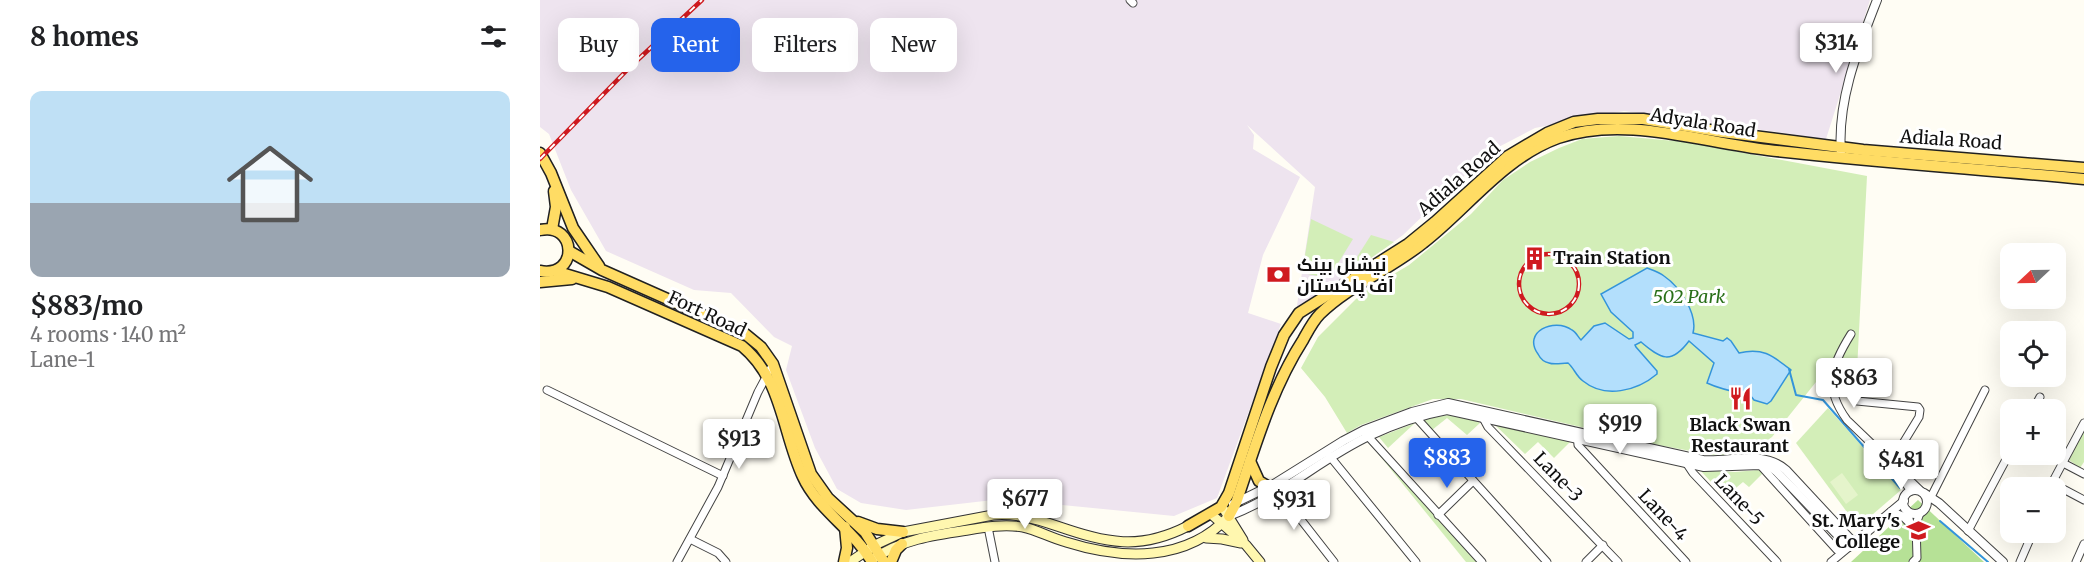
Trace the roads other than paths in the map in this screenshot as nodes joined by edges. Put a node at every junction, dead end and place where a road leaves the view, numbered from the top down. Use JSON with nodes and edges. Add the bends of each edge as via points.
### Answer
{"nodes":[{"id":1,"x":1877,"y":0,"type":"edge"},
{"id":2,"x":1841,"y":152,"type":"junction"},
{"id":3,"x":540,"y":153,"type":"edge"},
{"id":4,"x":2084,"y":168,"type":"edge"},
{"id":5,"x":551,"y":173,"type":"junction"},
{"id":6,"x":2084,"y":179,"type":"edge"},
{"id":7,"x":546,"y":229,"type":"edge"},
{"id":8,"x":569,"y":251,"type":"junction"},
{"id":9,"x":603,"y":270,"type":"junction"},
{"id":10,"x":545,"y":275,"type":"edge"},
{"id":11,"x":590,"y":280,"type":"junction"},
{"id":12,"x":1851,"y":334,"type":"dead end"},
{"id":13,"x":773,"y":364,"type":"junction"},
{"id":14,"x":767,"y":374,"type":"junction"},
{"id":15,"x":547,"y":390,"type":"dead end"},
{"id":16,"x":1985,"y":390,"type":"dead end"},
{"id":17,"x":1857,"y":401,"type":"dead end"},
{"id":18,"x":1482,"y":414,"type":"junction"},
{"id":19,"x":1413,"y":415,"type":"junction"},
{"id":20,"x":2084,"y":423,"type":"edge"},
{"id":21,"x":1366,"y":433,"type":"junction"},
{"id":22,"x":1577,"y":435,"type":"junction"},
{"id":23,"x":1329,"y":455,"type":"junction"},
{"id":24,"x":2066,"y":457,"type":"edge"},
{"id":25,"x":1685,"y":460,"type":"junction"},
{"id":26,"x":1250,"y":461,"type":"junction"},
{"id":27,"x":1757,"y":461,"type":"junction"},
{"id":28,"x":1891,"y":464,"type":"junction"},
{"id":29,"x":2066,"y":464,"type":"edge"},
{"id":30,"x":2003,"y":465,"type":"edge"},
{"id":31,"x":2062,"y":465,"type":"edge"},
{"id":32,"x":1898,"y":471,"type":"junction"},
{"id":33,"x":2083,"y":472,"type":"edge"},
{"id":34,"x":723,"y":476,"type":"junction"},
{"id":35,"x":1473,"y":482,"type":"junction"},
{"id":36,"x":1274,"y":488,"type":"junction"},
{"id":37,"x":1911,"y":491,"type":"junction"},
{"id":38,"x":1925,"y":494,"type":"junction"},
{"id":39,"x":2084,"y":500,"type":"edge"},
{"id":40,"x":1236,"y":503,"type":"junction"},
{"id":41,"x":1906,"y":506,"type":"junction"},
{"id":42,"x":1221,"y":507,"type":"junction"},
{"id":43,"x":1891,"y":512,"type":"junction"},
{"id":44,"x":1921,"y":512,"type":"junction"},
{"id":45,"x":1948,"y":513,"type":"junction"},
{"id":46,"x":1211,"y":514,"type":"junction"},
{"id":47,"x":1438,"y":515,"type":"junction"},
{"id":48,"x":1226,"y":520,"type":"junction"},
{"id":49,"x":849,"y":523,"type":"junction"},
{"id":50,"x":1911,"y":524,"type":"junction"},
{"id":51,"x":1188,"y":526,"type":"joint"},
{"id":52,"x":988,"y":527,"type":"junction"},
{"id":53,"x":1968,"y":531,"type":"junction"},
{"id":54,"x":1916,"y":533,"type":"junction"},
{"id":55,"x":903,"y":538,"type":"junction"},
{"id":56,"x":1206,"y":538,"type":"junction"},
{"id":57,"x":690,"y":539,"type":"junction"},
{"id":58,"x":2028,"y":543,"type":"edge"},
{"id":59,"x":2084,"y":544,"type":"edge"},
{"id":60,"x":1246,"y":545,"type":"junction"},
{"id":61,"x":1603,"y":545,"type":"junction"},
{"id":62,"x":1852,"y":545,"type":"junction"},
{"id":63,"x":1837,"y":550,"type":"dead end"},
{"id":64,"x":874,"y":557,"type":"edge"},
{"id":65,"x":2080,"y":558,"type":"edge"},
{"id":66,"x":677,"y":562,"type":"edge"},
{"id":67,"x":726,"y":562,"type":"edge"},
{"id":68,"x":843,"y":562,"type":"edge"},
{"id":69,"x":850,"y":562,"type":"edge"},
{"id":70,"x":891,"y":562,"type":"edge"},
{"id":71,"x":995,"y":562,"type":"edge"},
{"id":72,"x":1260,"y":562,"type":"edge"},
{"id":73,"x":1334,"y":562,"type":"edge"},
{"id":74,"x":1416,"y":562,"type":"edge"},
{"id":75,"x":1482,"y":562,"type":"edge"},
{"id":76,"x":1547,"y":562,"type":"edge"},
{"id":77,"x":1586,"y":562,"type":"edge"},
{"id":78,"x":1618,"y":562,"type":"edge"},
{"id":79,"x":1686,"y":562,"type":"edge"},
{"id":80,"x":1777,"y":562,"type":"edge"},
{"id":81,"x":1831,"y":562,"type":"edge"},
{"id":82,"x":1913,"y":562,"type":"edge"},
{"id":83,"x":2003,"y":562,"type":"edge"},
{"id":84,"x":2019,"y":562,"type":"edge"}],
"edges":[{"from":1,"to":2,"type":"street","via":[[1849,76]]},
{"from":2,"to":4,"type":"main road","name":"Adiala Road"},
{"from":2,"to":6,"type":"main road","name":"Adyala Road","via":[[1970,170]]},
{"from":2,"to":26,"type":"main road","name":"Adyala Road","via":[[1719,143],[1634,129],[1602,129],[1557,138],[1503,171],[1423,243],[1321,313],[1279,381]]},
{"from":2,"to":42,"type":"main road","name":"Adiala Road","via":[[1643,119],[1574,122],[1526,145],[1508,156],[1414,240],[1299,313],[1270,367],[1229,494]]},
{"from":3,"to":5,"type":"main road"},
{"from":5,"to":7,"type":"main road","via":[[556,207]]},
{"from":5,"to":9,"type":"main road","via":[[573,228]]},
{"from":7,"to":8,"type":"main road","via":[[557,231],[566,239]]},
{"from":8,"to":9,"type":"main road","name":"Fort Road"},
{"from":8,"to":10,"type":"main road","via":[[565,263]]},
{"from":9,"to":13,"type":"main road","name":"Fort Road","via":[[744,333]]},
{"from":10,"to":11,"type":"main road","name":"Fort Road"},
{"from":10,"to":11,"type":"main road"},
{"from":11,"to":14,"type":"main road","name":"Fort Road","via":[[742,346]]},
{"from":12,"to":28,"type":"street","via":[[1834,367],[1833,395],[1847,420]]},
{"from":13,"to":14,"type":"street"},
{"from":13,"to":49,"type":"main road","name":"Fort Road","via":[[811,474]]},
{"from":14,"to":34,"type":"street"},
{"from":14,"to":49,"type":"main road","name":"Fort Road","via":[[802,477],[811,491]]},
{"from":15,"to":34,"type":"street"},
{"from":16,"to":38,"type":"street"},
{"from":17,"to":28,"type":"street","via":[[1920,410]]},
{"from":18,"to":19,"type":"street","via":[[1447,410]]},
{"from":18,"to":22,"type":"street"},
{"from":18,"to":61,"type":"street","name":"Lane-3","via":[[1488,427]]},
{"from":19,"to":21,"type":"street"},
{"from":19,"to":35,"type":"street"},
{"from":20,"to":24,"type":"street"},
{"from":21,"to":23,"type":"street"},
{"from":21,"to":47,"type":"street"},
{"from":22,"to":25,"type":"street"},
{"from":22,"to":79,"type":"street","name":"Lane-4","via":[[1578,445]]},
{"from":23,"to":36,"type":"street"},
{"from":23,"to":74,"type":"street"},
{"from":25,"to":27,"type":"street","via":[[1719,468]]},
{"from":25,"to":80,"type":"street","name":"Lane-5"},
{"from":26,"to":36,"type":"main road","via":[[1259,481]]},
{"from":26,"to":40,"type":"main road"},
{"from":27,"to":62,"type":"street","via":[[1776,471]]},
{"from":27,"to":63,"type":"street"},
{"from":28,"to":32,"type":"street"},
{"from":29,"to":33,"type":"street"},
{"from":30,"to":53,"type":"street"},
{"from":31,"to":39,"type":"street","via":[[2052,483]]},
{"from":32,"to":37,"type":"street"},
{"from":32,"to":38,"type":"street"},
{"from":34,"to":57,"type":"street"},
{"from":35,"to":47,"type":"street"},
{"from":35,"to":76,"type":"street"},
{"from":36,"to":40,"type":"street"},
{"from":36,"to":48,"type":"street","via":[[1251,507]]},
{"from":36,"to":73,"type":"street"},
{"from":37,"to":38,"type":"street"},
{"from":37,"to":41,"type":"street","via":[[1906,495]]},
{"from":38,"to":44,"type":"street","via":[[1927,502]]},
{"from":38,"to":45,"type":"street"},
{"from":40,"to":42,"type":"street"},
{"from":40,"to":48,"type":"main road"},
{"from":41,"to":43,"type":"street"},
{"from":41,"to":44,"type":"street","via":[[1913,513]]},
{"from":41,"to":50,"type":"street"},
{"from":42,"to":46,"type":"main road"},
{"from":42,"to":48,"type":"main road"},
{"from":43,"to":50,"type":"street"},
{"from":43,"to":62,"type":"street"},
{"from":44,"to":45,"type":"street"},
{"from":44,"to":54,"type":"street"},
{"from":45,"to":53,"type":"street"},
{"from":46,"to":48,"type":"main road"},
{"from":46,"to":51,"type":"main road"},
{"from":47,"to":75,"type":"street"},
{"from":48,"to":56,"type":"main road"},
{"from":48,"to":60,"type":"main road"},
{"from":49,"to":55,"type":"main road"},
{"from":49,"to":64,"type":"main road","name":"Fort Road"},
{"from":49,"to":68,"type":"main road"},
{"from":50,"to":54,"type":"street"},
{"from":51,"to":55,"type":"main road","via":[[1163,538],[1123,543],[1006,514],[932,525]]},
{"from":52,"to":55,"type":"main road"},
{"from":52,"to":56,"type":"main road","via":[[1025,527],[1076,545],[1138,556],[1166,554]]},
{"from":52,"to":71,"type":"street"},
{"from":53,"to":83,"type":"street"},
{"from":54,"to":82,"type":"street","via":[[1917,558]]},
{"from":55,"to":64,"type":"main road"},
{"from":55,"to":70,"type":"main road"},
{"from":56,"to":60,"type":"main road"},
{"from":57,"to":66,"type":"street"},
{"from":57,"to":67,"type":"street","via":[[718,553]]},
{"from":58,"to":84,"type":"street"},
{"from":59,"to":65,"type":"street"},
{"from":60,"to":72,"type":"main road"},
{"from":61,"to":77,"type":"street"},
{"from":61,"to":78,"type":"street","name":"Lane-3"},
{"from":62,"to":81,"type":"street"},
{"from":64,"to":69,"type":"main road"}]}
